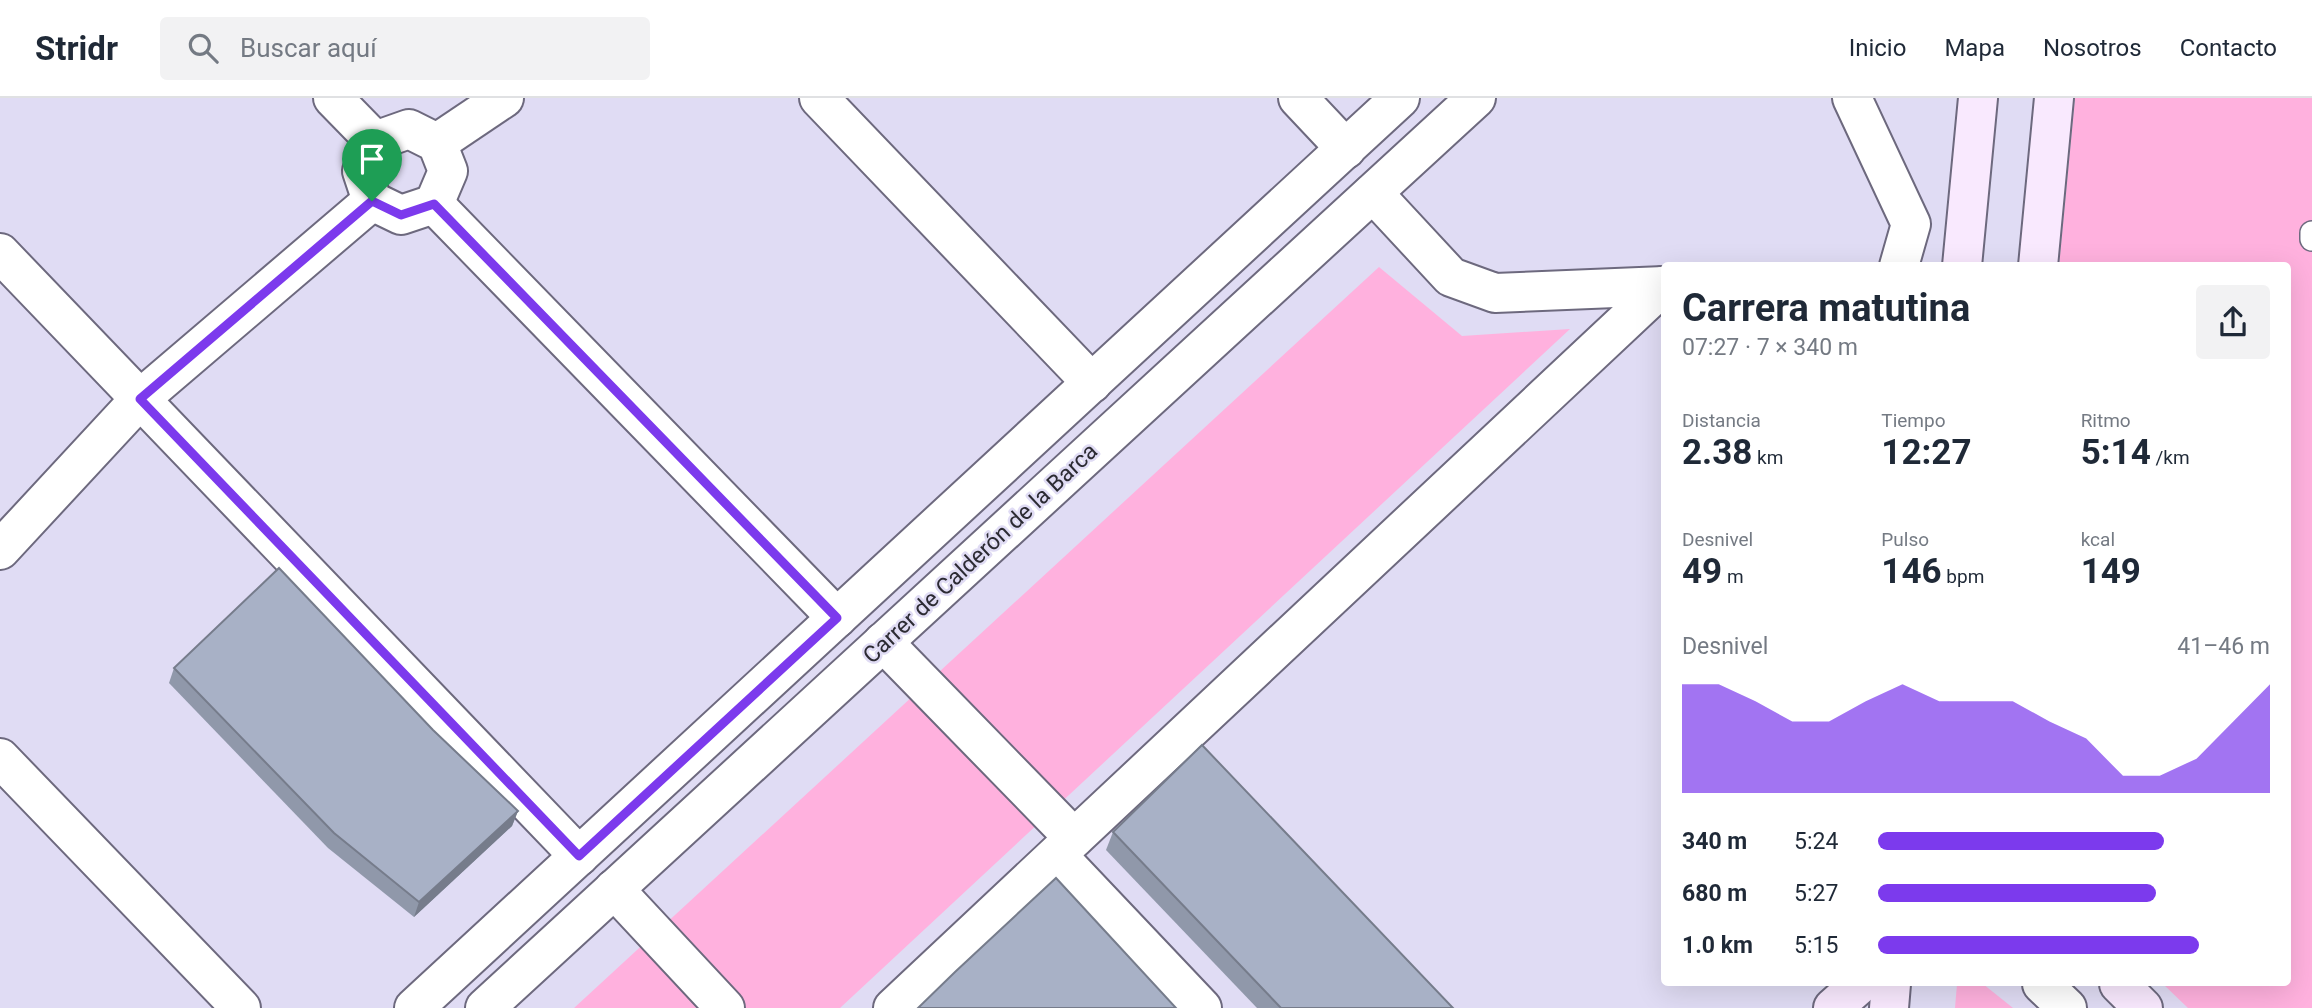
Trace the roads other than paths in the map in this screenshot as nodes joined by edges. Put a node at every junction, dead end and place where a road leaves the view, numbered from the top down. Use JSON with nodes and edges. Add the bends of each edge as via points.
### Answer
{"nodes":[{"id":1,"x":333,"y":98,"type":"edge"},
{"id":2,"x":504,"y":98,"type":"edge"},
{"id":3,"x":819,"y":98,"type":"edge"},
{"id":4,"x":1298,"y":98,"type":"edge"},
{"id":5,"x":1400,"y":98,"type":"edge"},
{"id":6,"x":1476,"y":98,"type":"edge"},
{"id":7,"x":1852,"y":98,"type":"edge"},
{"id":8,"x":1978,"y":98,"type":"edge"},
{"id":9,"x":2054,"y":98,"type":"edge"},
{"id":10,"x":375,"y":141,"type":"junction"},
{"id":11,"x":437,"y":143,"type":"junction"},
{"id":12,"x":1346,"y":149,"type":"junction"},
{"id":13,"x":1373,"y":193,"type":"junction"},
{"id":14,"x":372,"y":201,"type":"junction"},
{"id":15,"x":434,"y":204,"type":"junction"},
{"id":16,"x":2312,"y":233,"type":"edge"},
{"id":17,"x":2312,"y":239,"type":"edge"},
{"id":18,"x":0,"y":253,"type":"edge"},
{"id":19,"x":1900,"y":262,"type":"edge"},
{"id":20,"x":1962,"y":262,"type":"edge"},
{"id":21,"x":2038,"y":262,"type":"edge"},
{"id":22,"x":1661,"y":286,"type":"edge"},
{"id":23,"x":1661,"y":289,"type":"edge"},
{"id":24,"x":1091,"y":383,"type":"junction"},
{"id":25,"x":140,"y":399,"type":"junction"},
{"id":26,"x":0,"y":551,"type":"edge"},
{"id":27,"x":837,"y":618,"type":"junction"},
{"id":28,"x":883,"y":642,"type":"junction"},
{"id":29,"x":0,"y":758,"type":"edge"},
{"id":30,"x":1066,"y":846,"type":"junction"},
{"id":31,"x":579,"y":856,"type":"junction"},
{"id":32,"x":614,"y":889,"type":"junction"},
{"id":33,"x":1858,"y":986,"type":"edge"},
{"id":34,"x":1891,"y":986,"type":"edge"},
{"id":35,"x":2044,"y":986,"type":"edge"},
{"id":36,"x":2121,"y":986,"type":"edge"},
{"id":37,"x":241,"y":1008,"type":"edge"},
{"id":38,"x":414,"y":1008,"type":"edge"},
{"id":39,"x":485,"y":1008,"type":"edge"},
{"id":40,"x":725,"y":1008,"type":"edge"},
{"id":41,"x":893,"y":1008,"type":"edge"},
{"id":42,"x":1202,"y":1008,"type":"edge"},
{"id":43,"x":1833,"y":1008,"type":"edge"},
{"id":44,"x":1889,"y":1008,"type":"edge"},
{"id":45,"x":2067,"y":1008,"type":"edge"},
{"id":46,"x":2143,"y":1008,"type":"edge"}],
"edges":[{"from":1,"to":10,"type":"street"},
{"from":2,"to":11,"type":"street"},
{"from":3,"to":24,"type":"street"},
{"from":4,"to":12,"type":"street"},
{"from":5,"to":12,"type":"street"},
{"from":6,"to":13,"type":"street","name":"Carrer de Calderón de la Barca"},
{"from":7,"to":19,"type":"street","via":[[1911,224]]},
{"from":8,"to":20,"type":"street"},
{"from":9,"to":21,"type":"street"},
{"from":10,"to":11,"type":"street","via":[[409,129]]},
{"from":10,"to":14,"type":"street","via":[[362,171]]},
{"from":11,"to":15,"type":"street","via":[[448,172]]},
{"from":12,"to":24,"type":"street"},
{"from":13,"to":22,"type":"street","via":[[1451,277],[1495,293]]},
{"from":13,"to":28,"type":"street","name":"Carrer de Calderón de la Barca"},
{"from":14,"to":15,"type":"street","via":[[401,215]]},
{"from":14,"to":25,"type":"street"},
{"from":15,"to":27,"type":"street"},
{"from":16,"to":17,"type":"lane"},
{"from":18,"to":25,"type":"street"},
{"from":23,"to":30,"type":"street"},
{"from":24,"to":27,"type":"street"},
{"from":25,"to":26,"type":"street"},
{"from":25,"to":31,"type":"street"},
{"from":27,"to":31,"type":"street"},
{"from":28,"to":30,"type":"street"},
{"from":28,"to":32,"type":"street","name":"Carrer de Calderón de la Barca"},
{"from":29,"to":37,"type":"street"},
{"from":30,"to":41,"type":"street"},
{"from":30,"to":42,"type":"street"},
{"from":31,"to":38,"type":"street"},
{"from":32,"to":39,"type":"street","name":"Carrer de Calderón de la Barca"},
{"from":32,"to":40,"type":"street"},
{"from":33,"to":43,"type":"street"},
{"from":34,"to":44,"type":"street"},
{"from":35,"to":45,"type":"street"},
{"from":36,"to":46,"type":"street"}]}
